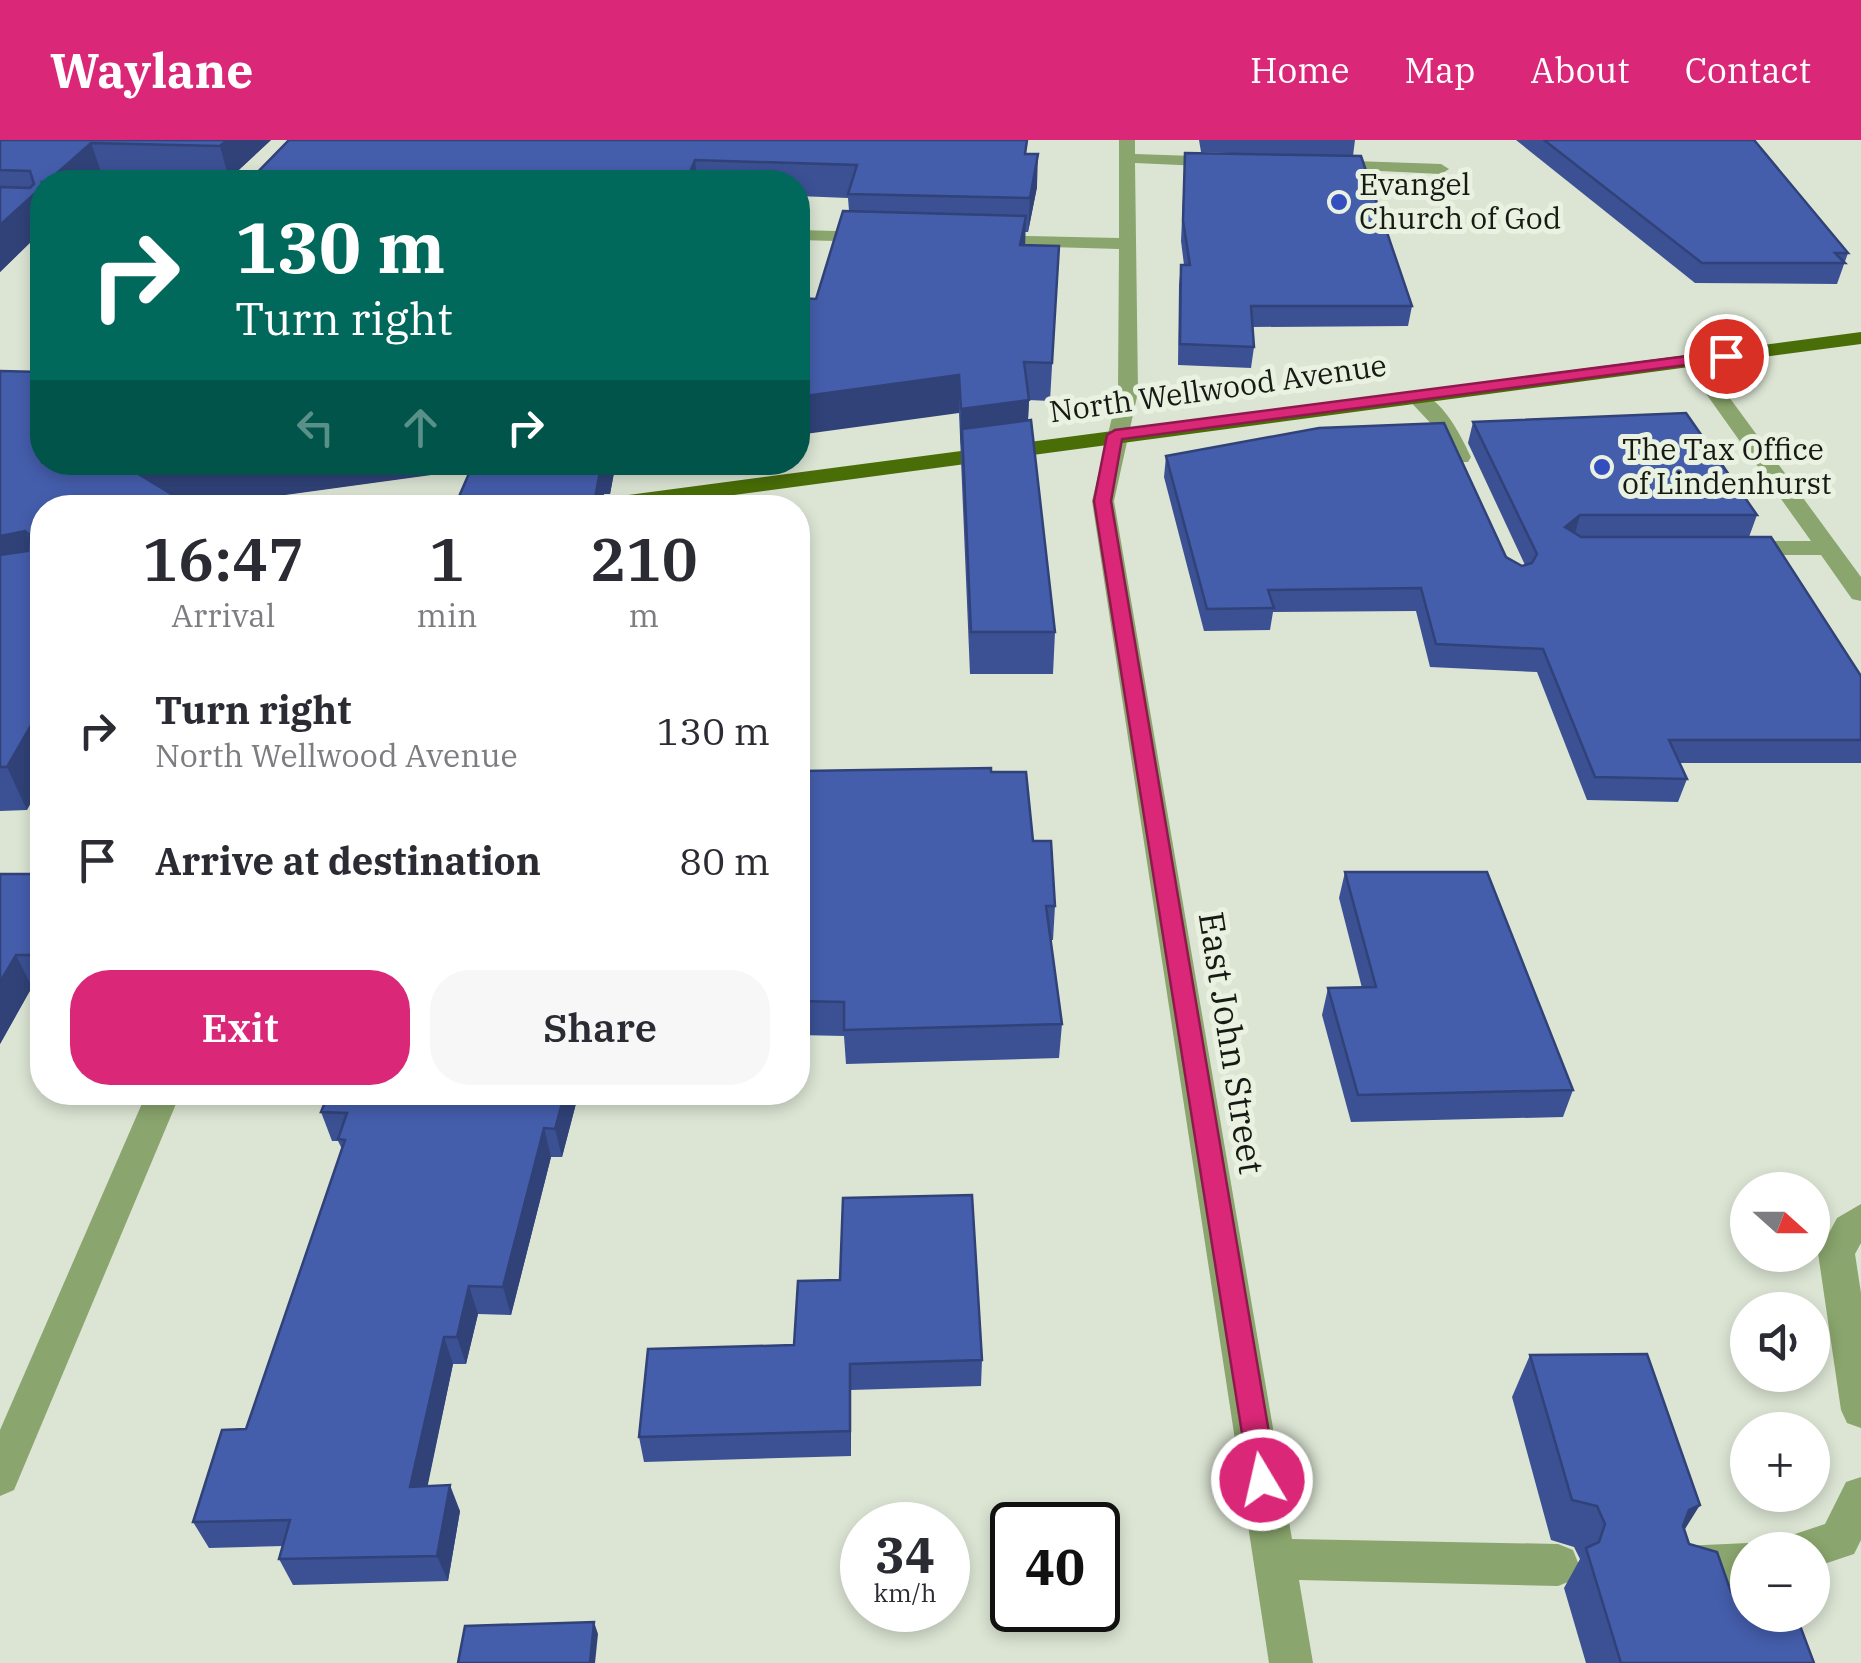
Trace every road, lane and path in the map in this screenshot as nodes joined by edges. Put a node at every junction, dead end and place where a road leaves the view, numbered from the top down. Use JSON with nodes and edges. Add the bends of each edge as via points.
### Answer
{"nodes":[{"id":1,"x":1127,"y":149,"type":"edge"},
{"id":2,"x":1251,"y":163,"type":"edge"},
{"id":3,"x":1308,"y":165,"type":"edge"},
{"id":4,"x":1440,"y":169,"type":"dead end"},
{"id":5,"x":810,"y":235,"type":"edge"},
{"id":6,"x":896,"y":238,"type":"edge"},
{"id":7,"x":974,"y":240,"type":"edge"},
{"id":8,"x":1130,"y":244,"type":"junction"},
{"id":9,"x":1861,"y":338,"type":"edge"},
{"id":10,"x":1692,"y":360,"type":"junction"},
{"id":11,"x":1415,"y":396,"type":"junction"},
{"id":12,"x":1115,"y":435,"type":"junction"},
{"id":13,"x":1469,"y":477,"type":"edge"},
{"id":14,"x":679,"y":495,"type":"edge"},
{"id":15,"x":1711,"y":548,"type":"edge"},
{"id":16,"x":1828,"y":548,"type":"junction"},
{"id":17,"x":1861,"y":594,"type":"edge"},
{"id":18,"x":158,"y":1105,"type":"edge"},
{"id":19,"x":1861,"y":1219,"type":"edge"},
{"id":20,"x":1861,"y":1410,"type":"edge"},
{"id":21,"x":0,"y":1477,"type":"edge"},
{"id":22,"x":1861,"y":1496,"type":"edge"},
{"id":23,"x":1830,"y":1543,"type":"edge"},
{"id":24,"x":1274,"y":1559,"type":"junction"},
{"id":25,"x":1558,"y":1565,"type":"dead end"},
{"id":26,"x":1730,"y":1565,"type":"edge"},
{"id":27,"x":1682,"y":1567,"type":"edge"},
{"id":28,"x":1291,"y":1663,"type":"edge"}],
"edges":[{"from":1,"to":2,"type":"street"},
{"from":1,"to":8,"type":"street","name":"East John Street"},
{"from":3,"to":4,"type":"street"},
{"from":5,"to":6,"type":"street"},
{"from":7,"to":8,"type":"street"},
{"from":8,"to":12,"type":"street","name":"East John Street","via":[[1128,392]]},
{"from":9,"to":10,"type":"main road","name":"North Wellwood Avenue"},
{"from":10,"to":11,"type":"main road","name":"North Wellwood Avenue"},
{"from":10,"to":16,"type":"street"},
{"from":11,"to":12,"type":"main road","name":"North Wellwood Avenue"},
{"from":11,"to":13,"type":"street","via":[[1446,427]]},
{"from":12,"to":14,"type":"main road","name":"North Wellwood Avenue"},
{"from":12,"to":24,"type":"street","name":"East John Street","via":[[1102,501]]},
{"from":15,"to":16,"type":"street"},
{"from":16,"to":17,"type":"street"},
{"from":18,"to":21,"type":"street"},
{"from":19,"to":20,"type":"street","via":[[1836,1253]]},
{"from":22,"to":23,"type":"street","via":[[1839,1540]]},
{"from":24,"to":25,"type":"street"},
{"from":24,"to":28,"type":"street","name":"East John Street"},
{"from":26,"to":27,"type":"street"}]}
